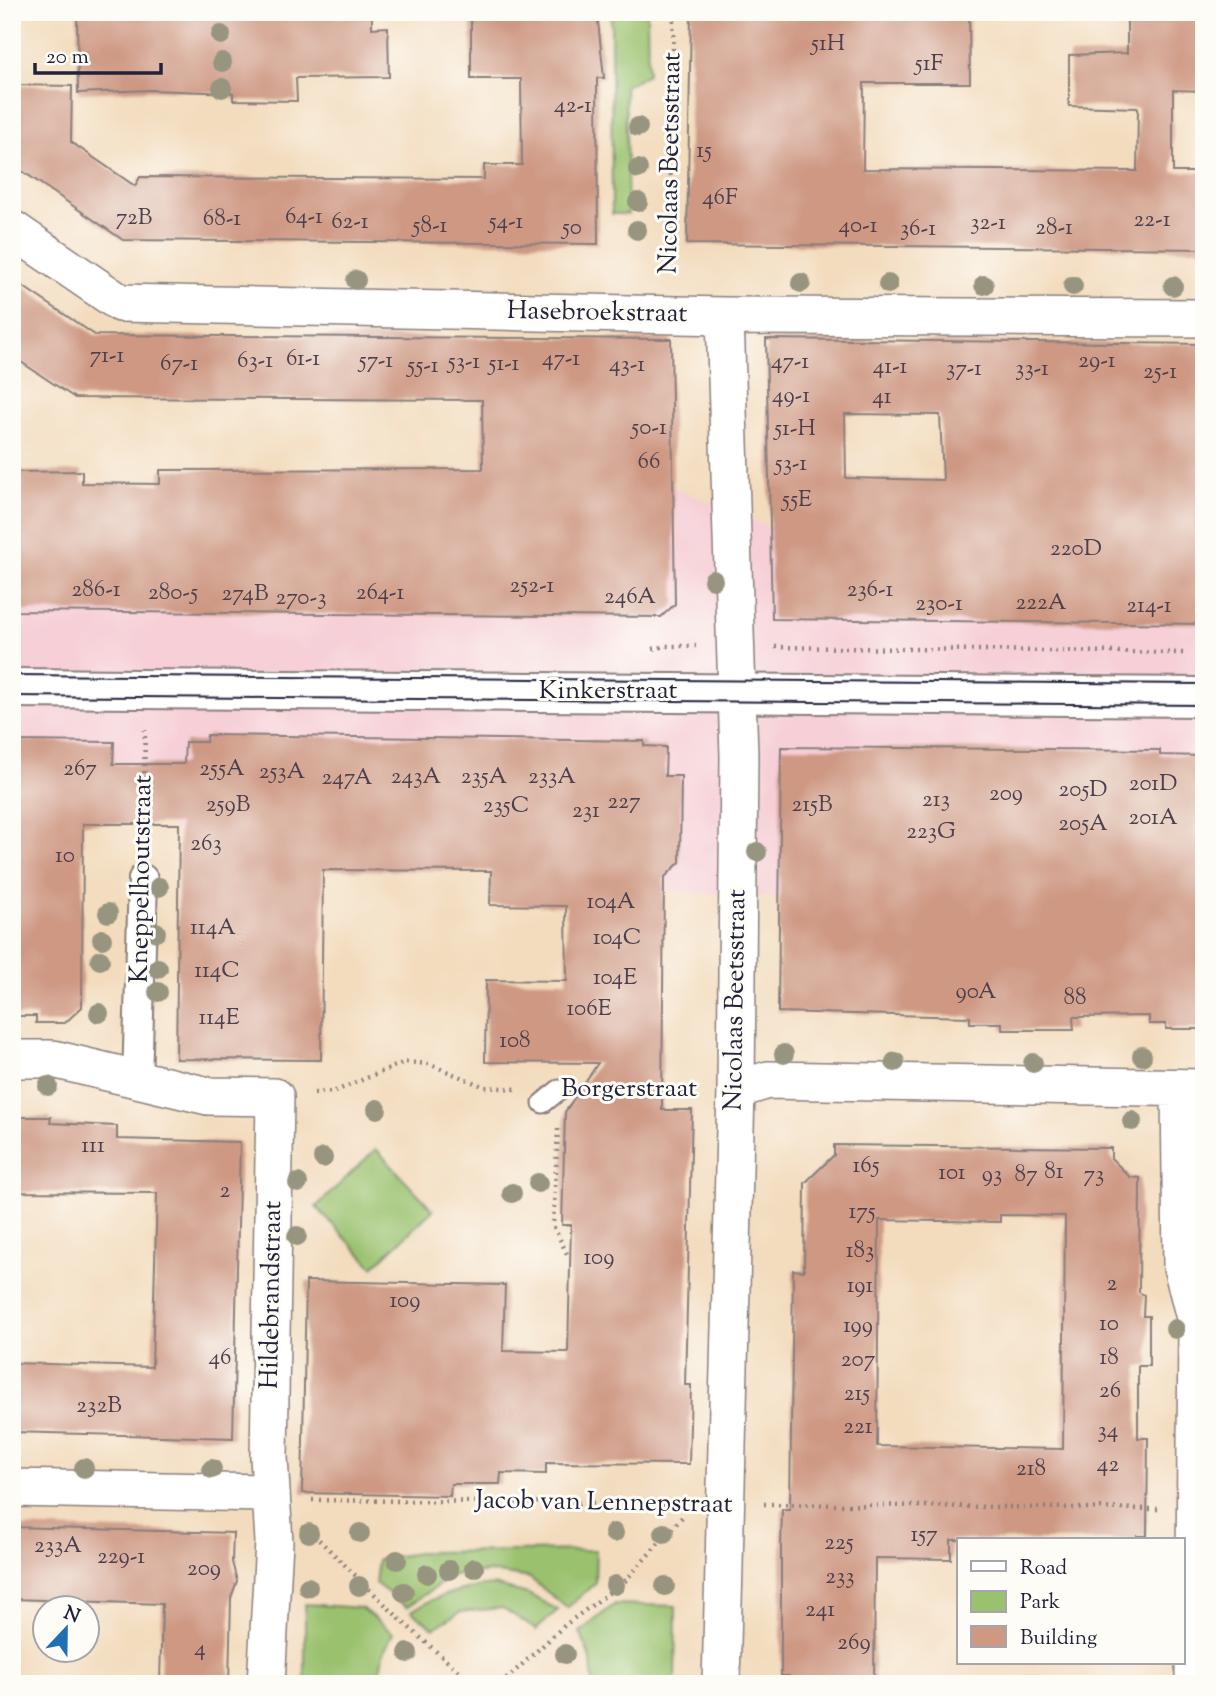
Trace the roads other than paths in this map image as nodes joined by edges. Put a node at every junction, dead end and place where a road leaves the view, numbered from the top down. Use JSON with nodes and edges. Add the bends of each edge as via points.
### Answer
{"nodes":[{"id":1,"x":12,"y":229,"type":"edge"},
{"id":2,"x":725,"y":316,"type":"junction"},
{"id":3,"x":1204,"y":318,"type":"edge"},
{"id":4,"x":12,"y":688,"type":"edge"},
{"id":5,"x":737,"y":692,"type":"junction"},
{"id":6,"x":1204,"y":697,"type":"edge"},
{"id":7,"x":143,"y":879,"type":"road end"},
{"id":8,"x":12,"y":1059,"type":"edge"},
{"id":9,"x":137,"y":1082,"type":"junction"},
{"id":10,"x":1192,"y":1088,"type":"edge"},
{"id":11,"x":559,"y":1090,"type":"road end"},
{"id":12,"x":736,"y":1090,"type":"junction"},
{"id":13,"x":543,"y":1103,"type":"dead end"},
{"id":14,"x":12,"y":1489,"type":"edge"},
{"id":15,"x":270,"y":1493,"type":"junction"},
{"id":16,"x":266,"y":1684,"type":"edge"},
{"id":17,"x":721,"y":1684,"type":"edge"},
{"id":18,"x":1194,"y":1684,"type":"edge"}],
"edges":[{"from":1,"to":2,"type":"street","name":"Hasebroekstraat","via":[[120,303]]},
{"from":2,"to":3,"type":"street","name":"Hasebroekstraat"},
{"from":2,"to":5,"type":"street","name":"Nicolaas Beetsstraat"},
{"from":4,"to":5,"type":"street","name":"Kinkerstraat"},
{"from":5,"to":6,"type":"street","name":"Kinkerstraat"},
{"from":5,"to":12,"type":"street","name":"Nicolaas Beetsstraat"},
{"from":7,"to":9,"type":"street","name":"Kneppelhoutstraat"},
{"from":8,"to":9,"type":"street","via":[[53,1059]]},
{"from":9,"to":15,"type":"street","name":"Hildebrandstraat","via":[[208,1096],[284,1103]]},
{"from":10,"to":12,"type":"street","name":"Borgerstraat","via":[[768,1080]]},
{"from":10,"to":18,"type":"street","via":[[1182,1267],[1198,1326]]},
{"from":11,"to":13,"type":"lane"},
{"from":12,"to":17,"type":"street","name":"Nicolaas Beetsstraat","via":[[709,1504]]},
{"from":14,"to":15,"type":"street"},
{"from":15,"to":16,"type":"street","name":"Hildebrandstraat","via":[[274,1542]]}]}
